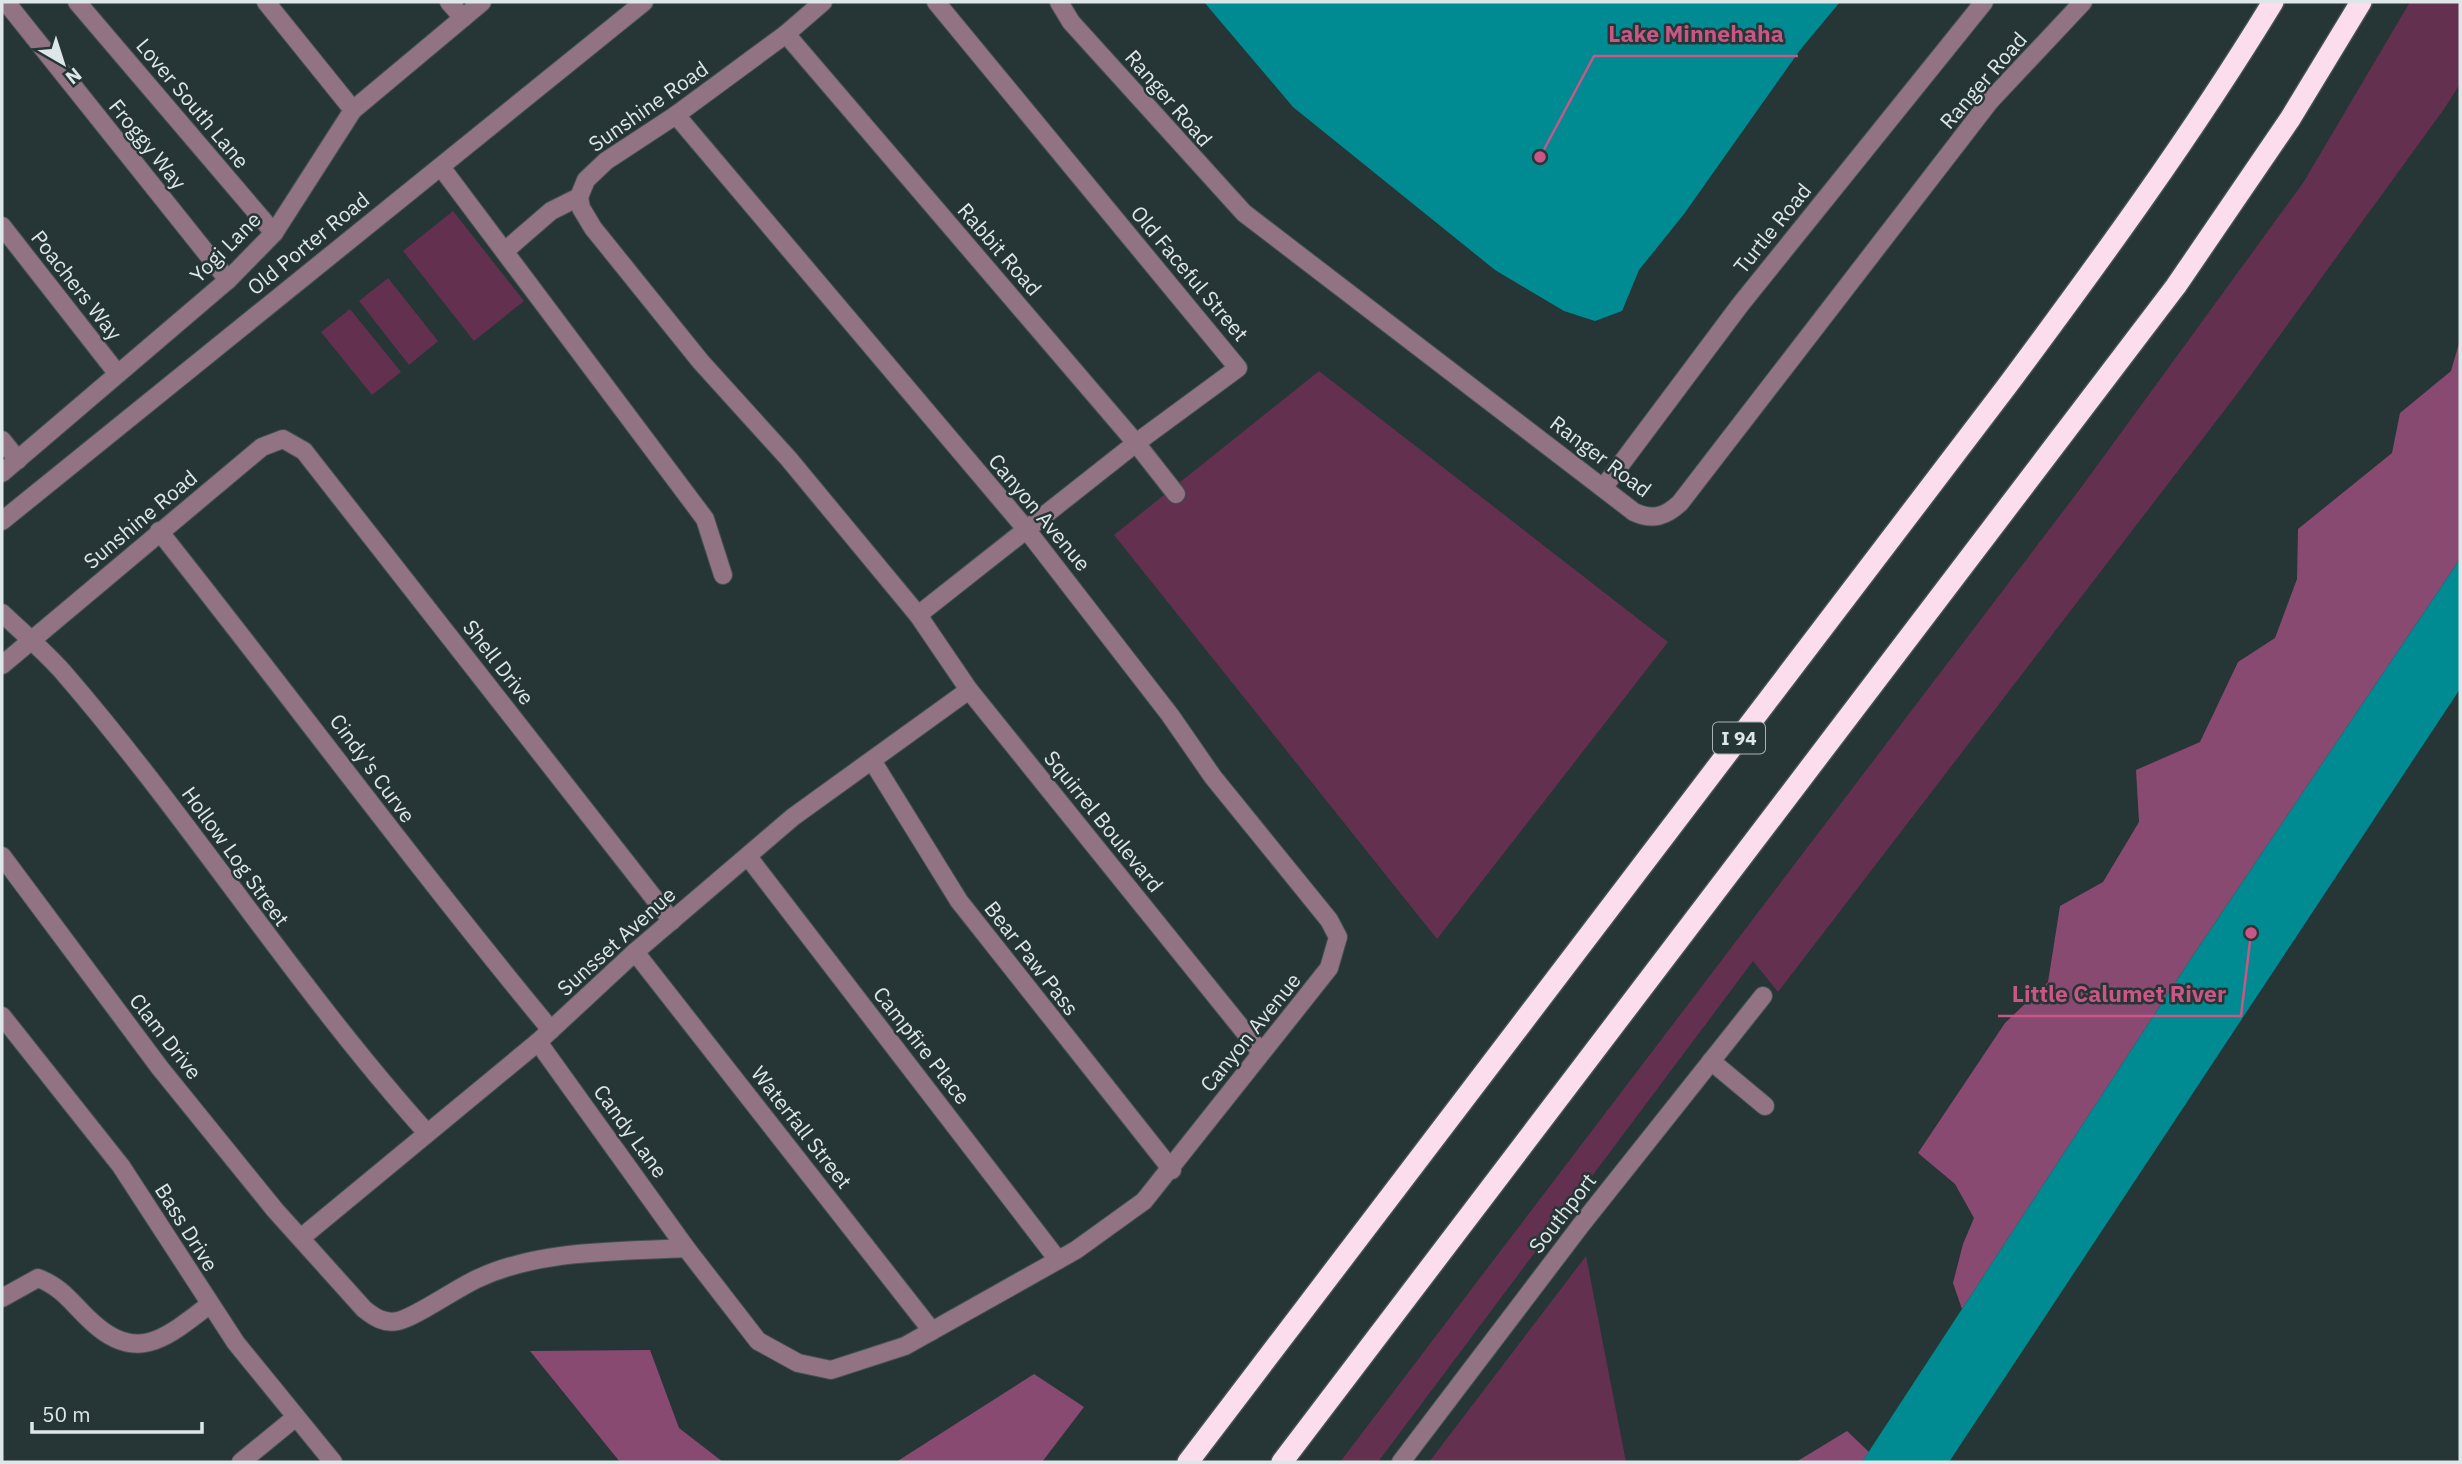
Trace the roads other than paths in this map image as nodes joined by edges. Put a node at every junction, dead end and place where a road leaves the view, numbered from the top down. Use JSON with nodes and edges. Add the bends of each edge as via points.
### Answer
{"nodes":[{"id":1,"x":77,"y":2,"type":"edge"},
{"id":2,"x":266,"y":2,"type":"edge"},
{"id":3,"x":449,"y":2,"type":"edge"},
{"id":4,"x":482,"y":2,"type":"edge"},
{"id":5,"x":644,"y":2,"type":"edge"},
{"id":6,"x":823,"y":2,"type":"edge"},
{"id":7,"x":936,"y":2,"type":"edge"},
{"id":8,"x":1059,"y":2,"type":"edge"},
{"id":9,"x":1984,"y":2,"type":"edge"},
{"id":10,"x":2083,"y":2,"type":"edge"},
{"id":11,"x":2273,"y":2,"type":"edge"},
{"id":12,"x":2361,"y":2,"type":"edge"},
{"id":13,"x":5,"y":3,"type":"edge"},
{"id":14,"x":463,"y":18,"type":"junction"},
{"id":15,"x":786,"y":34,"type":"junction"},
{"id":16,"x":353,"y":110,"type":"junction"},
{"id":17,"x":676,"y":115,"type":"junction"},
{"id":18,"x":441,"y":167,"type":"junction"},
{"id":19,"x":579,"y":197,"type":"junction"},
{"id":20,"x":2,"y":226,"type":"edge"},
{"id":21,"x":274,"y":233,"type":"junction"},
{"id":22,"x":506,"y":250,"type":"junction"},
{"id":23,"x":228,"y":281,"type":"junction"},
{"id":24,"x":117,"y":373,"type":"junction"},
{"id":25,"x":283,"y":439,"type":"joint"},
{"id":26,"x":2,"y":440,"type":"edge"},
{"id":27,"x":1136,"y":443,"type":"junction"},
{"id":28,"x":18,"y":460,"type":"junction"},
{"id":29,"x":2,"y":473,"type":"edge"},
{"id":30,"x":1603,"y":488,"type":"junction"},
{"id":31,"x":1176,"y":494,"type":"dead end"},
{"id":32,"x":2,"y":521,"type":"edge"},
{"id":33,"x":1026,"y":529,"type":"junction"},
{"id":34,"x":159,"y":531,"type":"junction"},
{"id":35,"x":723,"y":575,"type":"dead end"},
{"id":36,"x":2,"y":613,"type":"edge"},
{"id":37,"x":918,"y":615,"type":"junction"},
{"id":38,"x":30,"y":641,"type":"junction"},
{"id":39,"x":2,"y":665,"type":"edge"},
{"id":40,"x":969,"y":690,"type":"junction"},
{"id":41,"x":873,"y":762,"type":"junction"},
{"id":42,"x":2,"y":856,"type":"edge"},
{"id":43,"x":749,"y":858,"type":"junction"},
{"id":44,"x":672,"y":921,"type":"junction"},
{"id":45,"x":635,"y":952,"type":"junction"},
{"id":46,"x":1763,"y":996,"type":"dead end"},
{"id":47,"x":2,"y":1016,"type":"edge"},
{"id":48,"x":545,"y":1036,"type":"junction"},
{"id":49,"x":1260,"y":1051,"type":"junction"},
{"id":50,"x":1712,"y":1061,"type":"junction"},
{"id":51,"x":1765,"y":1106,"type":"dead end"},
{"id":52,"x":427,"y":1133,"type":"junction"},
{"id":53,"x":1172,"y":1170,"type":"junction"},
{"id":54,"x":302,"y":1237,"type":"junction"},
{"id":55,"x":686,"y":1248,"type":"junction"},
{"id":56,"x":1058,"y":1259,"type":"junction"},
{"id":57,"x":2,"y":1297,"type":"edge"},
{"id":58,"x":209,"y":1305,"type":"junction"},
{"id":59,"x":932,"y":1331,"type":"junction"},
{"id":60,"x":296,"y":1417,"type":"junction"},
{"id":61,"x":241,"y":1462,"type":"edge"},
{"id":62,"x":333,"y":1462,"type":"edge"},
{"id":63,"x":1188,"y":1462,"type":"edge"},
{"id":64,"x":1282,"y":1462,"type":"edge"},
{"id":65,"x":1401,"y":1462,"type":"edge"}],
"edges":[{"from":1,"to":21,"type":"street","name":"Lover South Lane"},
{"from":2,"to":16,"type":"street"},
{"from":3,"to":14,"type":"street"},
{"from":4,"to":14,"type":"street","name":"Yogi Lane"},
{"from":5,"to":18,"type":"street","name":"Old Porter Road"},
{"from":6,"to":15,"type":"street","name":"Sunshine Road"},
{"from":7,"to":27,"type":"street","name":"Old Faceful Street","via":[[1238,368]]},
{"from":8,"to":30,"type":"street","name":"Ranger Road","via":[[1080,32],[1244,214]]},
{"from":9,"to":30,"type":"street","name":"Turtle Road","via":[[1749,294]]},
{"from":10,"to":30,"type":"street","name":"Ranger Road","via":[[1990,101],[1681,503],[1662,516],[1643,517]]},
{"from":11,"to":63,"type":"highway","number":"I 94","via":[[2115,240],[2007,386]]},
{"from":12,"to":64,"type":"highway","via":[[2290,119],[2168,296]]},
{"from":13,"to":23,"type":"street","name":"Froggy Way"},
{"from":14,"to":16,"type":"street","name":"Yogi Lane"},
{"from":15,"to":17,"type":"street","name":"Sunshine Road"},
{"from":15,"to":27,"type":"street","name":"Rabbit Road"},
{"from":16,"to":21,"type":"street","name":"Yogi Lane"},
{"from":17,"to":19,"type":"street","name":"Sunshine Road","via":[[595,170]]},
{"from":17,"to":33,"type":"street","name":"Canyon Avenue"},
{"from":18,"to":22,"type":"street"},
{"from":18,"to":32,"type":"street","name":"Old Porter Road"},
{"from":19,"to":22,"type":"street","name":"Sunshine Road","via":[[551,211]]},
{"from":19,"to":37,"type":"street","via":[[593,228],[701,362],[788,458]]},
{"from":20,"to":24,"type":"street","name":"Poachers Way"},
{"from":21,"to":23,"type":"street","name":"Yogi Lane"},
{"from":22,"to":35,"type":"street","via":[[705,519]]},
{"from":23,"to":24,"type":"street","name":"Yogi Lane"},
{"from":24,"to":28,"type":"street","name":"Yogi Lane"},
{"from":25,"to":34,"type":"street","name":"Sunshine Road","via":[[262,447]]},
{"from":25,"to":44,"type":"street","name":"Shell Drive","via":[[304,451]]},
{"from":26,"to":28,"type":"street"},
{"from":27,"to":31,"type":"street","name":"Rabbit Road"},
{"from":27,"to":33,"type":"street","name":"Old Faceful Street"},
{"from":28,"to":29,"type":"street","name":"Yogi Lane"},
{"from":33,"to":37,"type":"street","name":"Old Faceful Street"},
{"from":33,"to":49,"type":"street","name":"Canyon Avenue","via":[[1213,777],[1335,929],[1338,946],[1329,968]]},
{"from":34,"to":38,"type":"street","name":"Sunshine Road"},
{"from":34,"to":48,"type":"street","name":"Cindy's Curve","via":[[295,701]]},
{"from":36,"to":38,"type":"street","name":"Hollow Log Street"},
{"from":37,"to":40,"type":"street","name":"Squirrel Boulevard"},
{"from":38,"to":39,"type":"street"},
{"from":38,"to":52,"type":"street","name":"Hollow Log Street","via":[[61,670],[160,792],[285,961]]},
{"from":40,"to":41,"type":"street","name":"Sunsset Avenue"},
{"from":40,"to":49,"type":"street","name":"Squirrel Boulevard"},
{"from":41,"to":43,"type":"street","name":"Sunsset Avenue","via":[[793,817]]},
{"from":41,"to":53,"type":"street","name":"Bear Paw Pass","via":[[959,901]]},
{"from":42,"to":54,"type":"street","name":"Clam Drive","via":[[160,1068]]},
{"from":43,"to":44,"type":"street","name":"Sunsset Avenue"},
{"from":43,"to":56,"type":"street","name":"Campfire Place"},
{"from":44,"to":45,"type":"street","name":"Sunsset Avenue"},
{"from":45,"to":48,"type":"street","name":"Sunsset Avenue"},
{"from":45,"to":59,"type":"street","name":"Waterfall Street"},
{"from":46,"to":50,"type":"street","name":"Southport"},
{"from":47,"to":58,"type":"street","name":"Bass Drive","via":[[121,1166]]},
{"from":48,"to":52,"type":"street","name":"Sunsset Avenue"},
{"from":48,"to":55,"type":"street","name":"Candy Lane"},
{"from":49,"to":53,"type":"street","name":"Canyon Avenue"},
{"from":50,"to":51,"type":"street"},
{"from":50,"to":65,"type":"street","name":"Southport"},
{"from":52,"to":54,"type":"street","name":"Sunsset Avenue"},
{"from":53,"to":56,"type":"street","name":"Canyon Avenue","via":[[1144,1201]]},
{"from":54,"to":55,"type":"street","via":[[364,1309],[379,1320],[398,1321],[480,1277],[526,1263],[579,1254]]},
{"from":55,"to":59,"type":"street","name":"Canyon Avenue","via":[[758,1340],[798,1363],[831,1370],[905,1346]]},
{"from":56,"to":59,"type":"street","name":"Canyon Avenue"},
{"from":57,"to":58,"type":"street","via":[[38,1278],[60,1287],[116,1342],[145,1346],[174,1332]]},
{"from":58,"to":60,"type":"street","name":"Bass Drive"},
{"from":60,"to":61,"type":"street"},
{"from":60,"to":62,"type":"street","name":"Bass Drive"}]}
